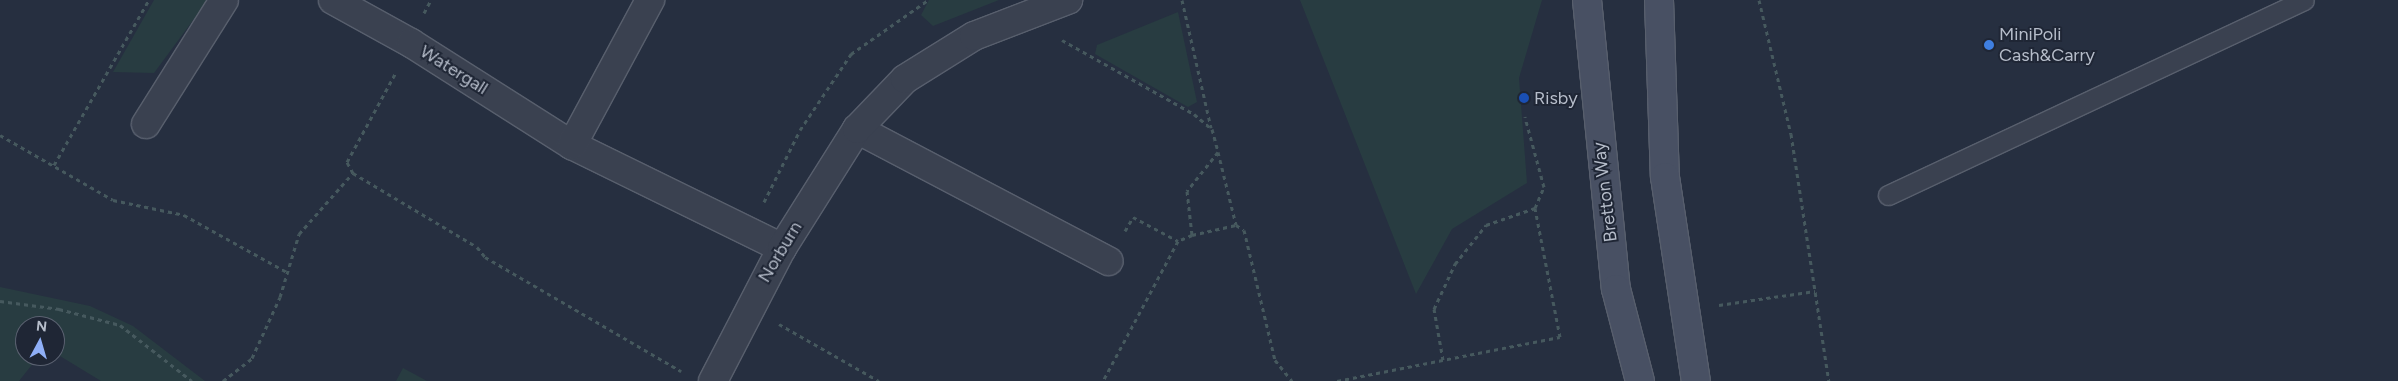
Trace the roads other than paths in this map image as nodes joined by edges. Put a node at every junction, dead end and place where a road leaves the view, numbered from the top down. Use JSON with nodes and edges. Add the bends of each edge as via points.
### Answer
{"nodes":[{"id":1,"x":224,"y":0,"type":"edge"},
{"id":2,"x":333,"y":0,"type":"edge"},
{"id":3,"x":650,"y":0,"type":"edge"},
{"id":4,"x":1587,"y":0,"type":"edge"},
{"id":5,"x":1659,"y":0,"type":"edge"},
{"id":6,"x":2304,"y":0,"type":"edge"},
{"id":7,"x":1059,"y":4,"type":"edge"},
{"id":8,"x":146,"y":124,"type":"dead end"},
{"id":9,"x":856,"y":129,"type":"junction"},
{"id":10,"x":572,"y":145,"type":"junction"},
{"id":11,"x":1888,"y":195,"type":"dead end"},
{"id":12,"x":782,"y":248,"type":"junction"},
{"id":13,"x":1108,"y":261,"type":"road end"},
{"id":14,"x":701,"y":378,"type":"edge"},
{"id":15,"x":1640,"y":381,"type":"edge"},
{"id":16,"x":1696,"y":381,"type":"edge"}],
"edges":[{"from":1,"to":8,"type":"street"},
{"from":2,"to":10,"type":"street","name":"Watergall","via":[[411,43]]},
{"from":3,"to":10,"type":"street"},
{"from":4,"to":15,"type":"street","name":"Bretton Way","via":[[1616,289]]},
{"from":5,"to":16,"type":"street","via":[[1665,177]]},
{"from":6,"to":11,"type":"lane"},
{"from":7,"to":9,"type":"street","name":"Norburn","via":[[974,36],[913,74]]},
{"from":9,"to":12,"type":"street","name":"Norburn"},
{"from":9,"to":13,"type":"street"},
{"from":10,"to":12,"type":"street","name":"Watergall"},
{"from":12,"to":14,"type":"street","name":"Norburn"}]}
